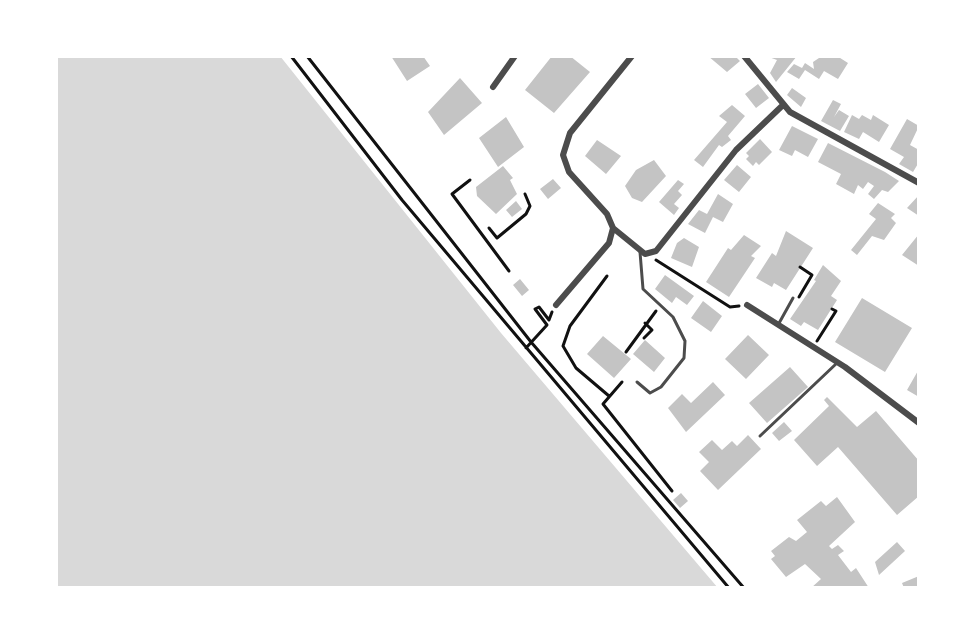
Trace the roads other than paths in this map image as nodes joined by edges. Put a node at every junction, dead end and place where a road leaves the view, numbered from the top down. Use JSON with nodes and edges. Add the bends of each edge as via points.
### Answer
{"nodes":[{"id":1,"x":515,"y":56,"type":"edge"},
{"id":2,"x":632,"y":56,"type":"edge"},
{"id":3,"x":744,"y":56,"type":"edge"},
{"id":4,"x":493,"y":87,"type":"dead end"},
{"id":5,"x":783,"y":105,"type":"junction"},
{"id":6,"x":919,"y":183,"type":"edge"},
{"id":7,"x":613,"y":228,"type":"junction"},
{"id":8,"x":640,"y":252,"type":"junction"},
{"id":9,"x":793,"y":298,"type":"dead end"},
{"id":10,"x":556,"y":305,"type":"road end"},
{"id":11,"x":747,"y":305,"type":"road end"},
{"id":12,"x":778,"y":325,"type":"junction"},
{"id":13,"x":837,"y":363,"type":"junction"},
{"id":14,"x":637,"y":382,"type":"dead end"},
{"id":15,"x":919,"y":423,"type":"edge"},
{"id":16,"x":760,"y":436,"type":"dead end"}],
"edges":[{"from":1,"to":4,"type":"street"},
{"from":2,"to":7,"type":"street","via":[[563,149],[569,172]]},
{"from":3,"to":5,"type":"street"},
{"from":5,"to":6,"type":"street"},
{"from":5,"to":8,"type":"street","via":[[749,136],[652,253]]},
{"from":7,"to":8,"type":"street"},
{"from":7,"to":10,"type":"street","via":[[609,243]]},
{"from":8,"to":14,"type":"lane","via":[[643,289],[681,329],[684,358],[650,393]]},
{"from":9,"to":12,"type":"lane"},
{"from":11,"to":12,"type":"street"},
{"from":12,"to":13,"type":"street"},
{"from":13,"to":15,"type":"street"},
{"from":13,"to":16,"type":"lane"}]}
